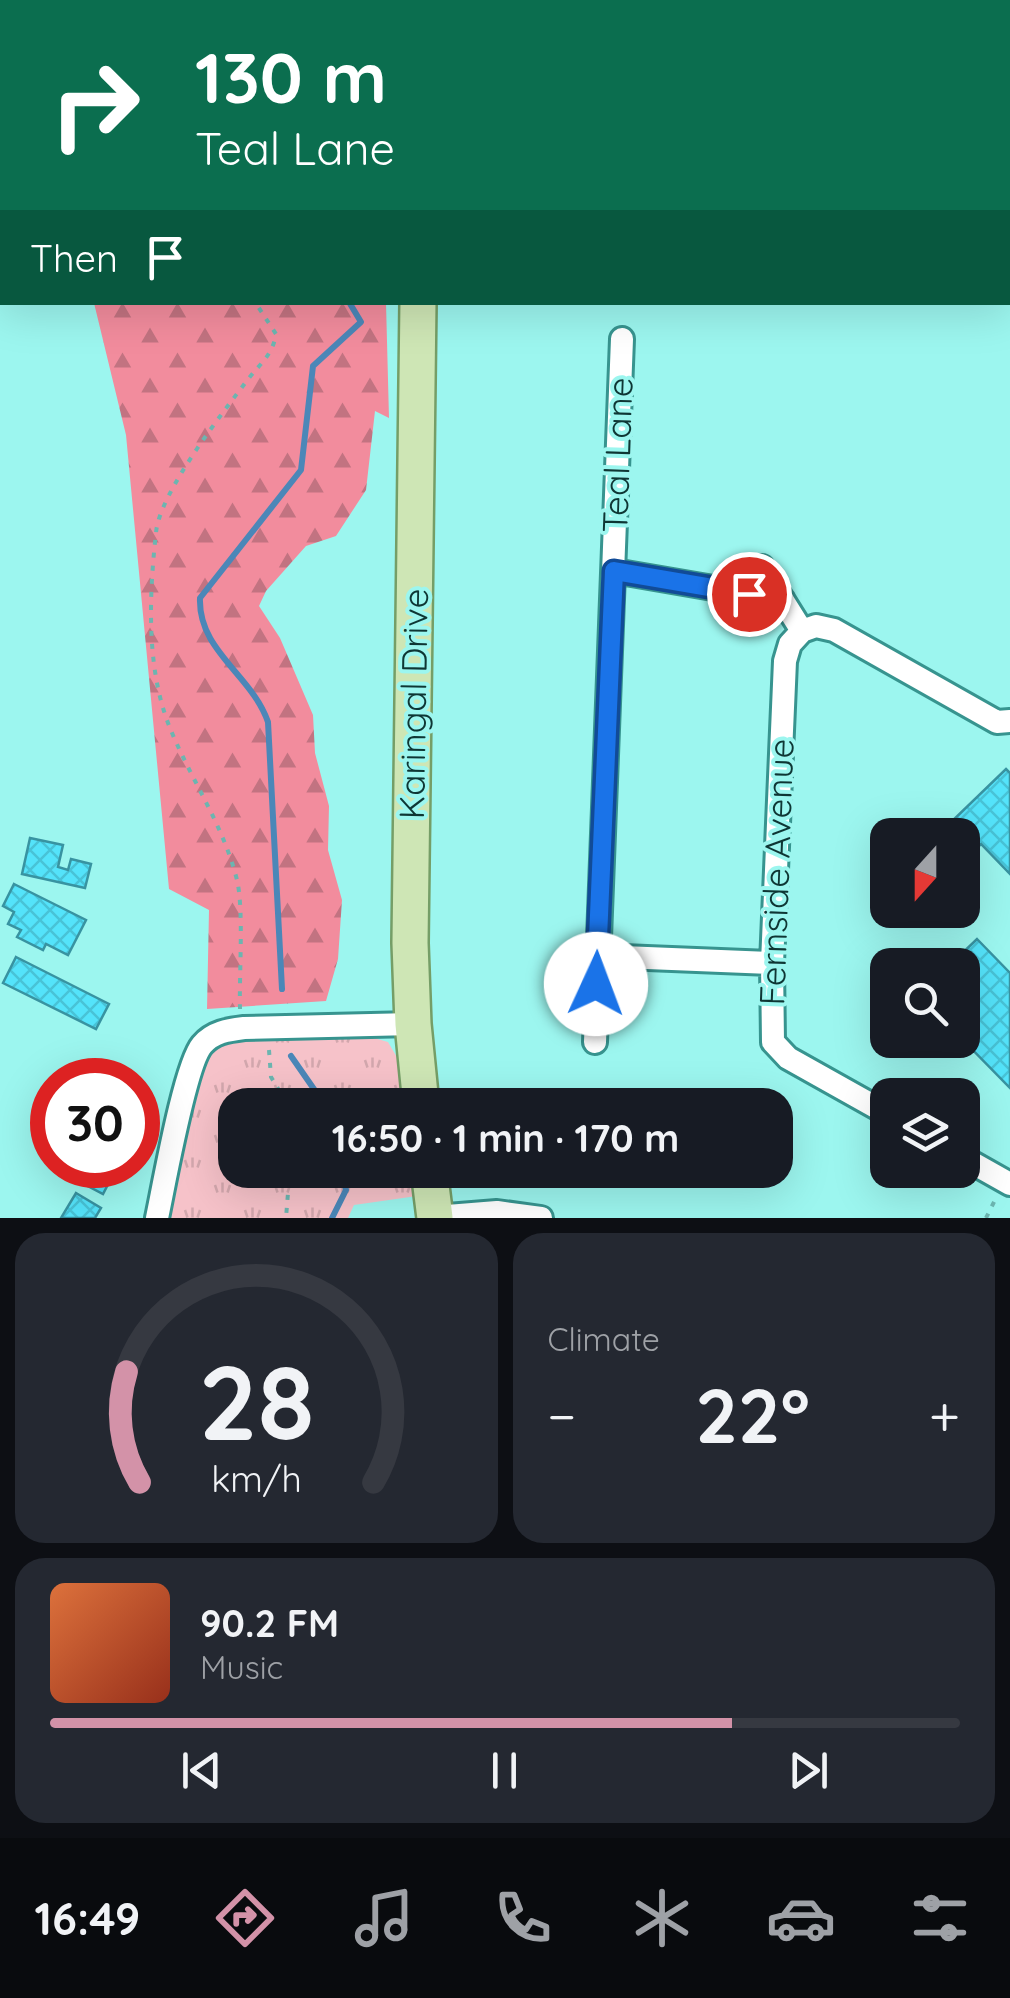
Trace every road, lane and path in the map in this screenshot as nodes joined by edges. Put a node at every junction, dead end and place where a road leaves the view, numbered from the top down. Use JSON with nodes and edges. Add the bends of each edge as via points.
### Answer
{"nodes":[{"id":1,"x":257,"y":305,"type":"edge"},
{"id":2,"x":418,"y":305,"type":"edge"},
{"id":3,"x":622,"y":339,"type":"dead end"},
{"id":4,"x":762,"y":567,"type":"dead end"},
{"id":5,"x":614,"y":571,"type":"junction"},
{"id":6,"x":783,"y":600,"type":"junction"},
{"id":7,"x":802,"y":631,"type":"junction"},
{"id":8,"x":1010,"y":721,"type":"edge"},
{"id":9,"x":598,"y":956,"type":"junction"},
{"id":10,"x":772,"y":964,"type":"junction"},
{"id":11,"x":413,"y":1024,"type":"junction"},
{"id":12,"x":240,"y":1028,"type":"junction"},
{"id":13,"x":594,"y":1042,"type":"dead end"},
{"id":14,"x":268,"y":1045,"type":"dead end"},
{"id":15,"x":278,"y":1088,"type":"edge"},
{"id":16,"x":419,"y":1088,"type":"edge"},
{"id":17,"x":870,"y":1104,"type":"edge"},
{"id":18,"x":980,"y":1171,"type":"edge"},
{"id":19,"x":286,"y":1188,"type":"edge"},
{"id":20,"x":431,"y":1188,"type":"edge"},
{"id":21,"x":1004,"y":1190,"type":"edge"},
{"id":22,"x":156,"y":1218,"type":"edge"},
{"id":23,"x":286,"y":1218,"type":"edge"},
{"id":24,"x":435,"y":1218,"type":"edge"},
{"id":25,"x":540,"y":1218,"type":"edge"},
{"id":26,"x":986,"y":1218,"type":"edge"}],
"edges":[{"from":1,"to":12,"type":"path","via":[[276,334],[274,349],[170,497],[156,527],[153,572],[156,686],[221,828],[238,884]]},
{"from":2,"to":11,"type":"main road","name":"Karingal Drive"},
{"from":3,"to":5,"type":"street","name":"Teal Lane"},
{"from":4,"to":6,"type":"street"},
{"from":5,"to":6,"type":"street","name":"Teal Lane"},
{"from":5,"to":9,"type":"street","name":"Teal Lane"},
{"from":6,"to":7,"type":"street"},
{"from":7,"to":8,"type":"street","via":[[834,630],[997,722]]},
{"from":7,"to":10,"type":"street","name":"Fernside Avenue","via":[[784,661]]},
{"from":9,"to":10,"type":"street"},
{"from":9,"to":13,"type":"street","name":"Teal Lane"},
{"from":10,"to":17,"type":"street","name":"Fernside Avenue","via":[[773,1042],[788,1058]]},
{"from":11,"to":12,"type":"street"},
{"from":11,"to":16,"type":"main road","name":"Karingal Drive"},
{"from":12,"to":22,"type":"street","via":[[206,1040],[194,1059]]},
{"from":14,"to":15,"type":"path"},
{"from":18,"to":21,"type":"street"},
{"from":19,"to":23,"type":"path"},
{"from":20,"to":24,"type":"main road"},
{"from":21,"to":26,"type":"path"},
{"from":24,"to":25,"type":"street","via":[[497,1212]]}]}
